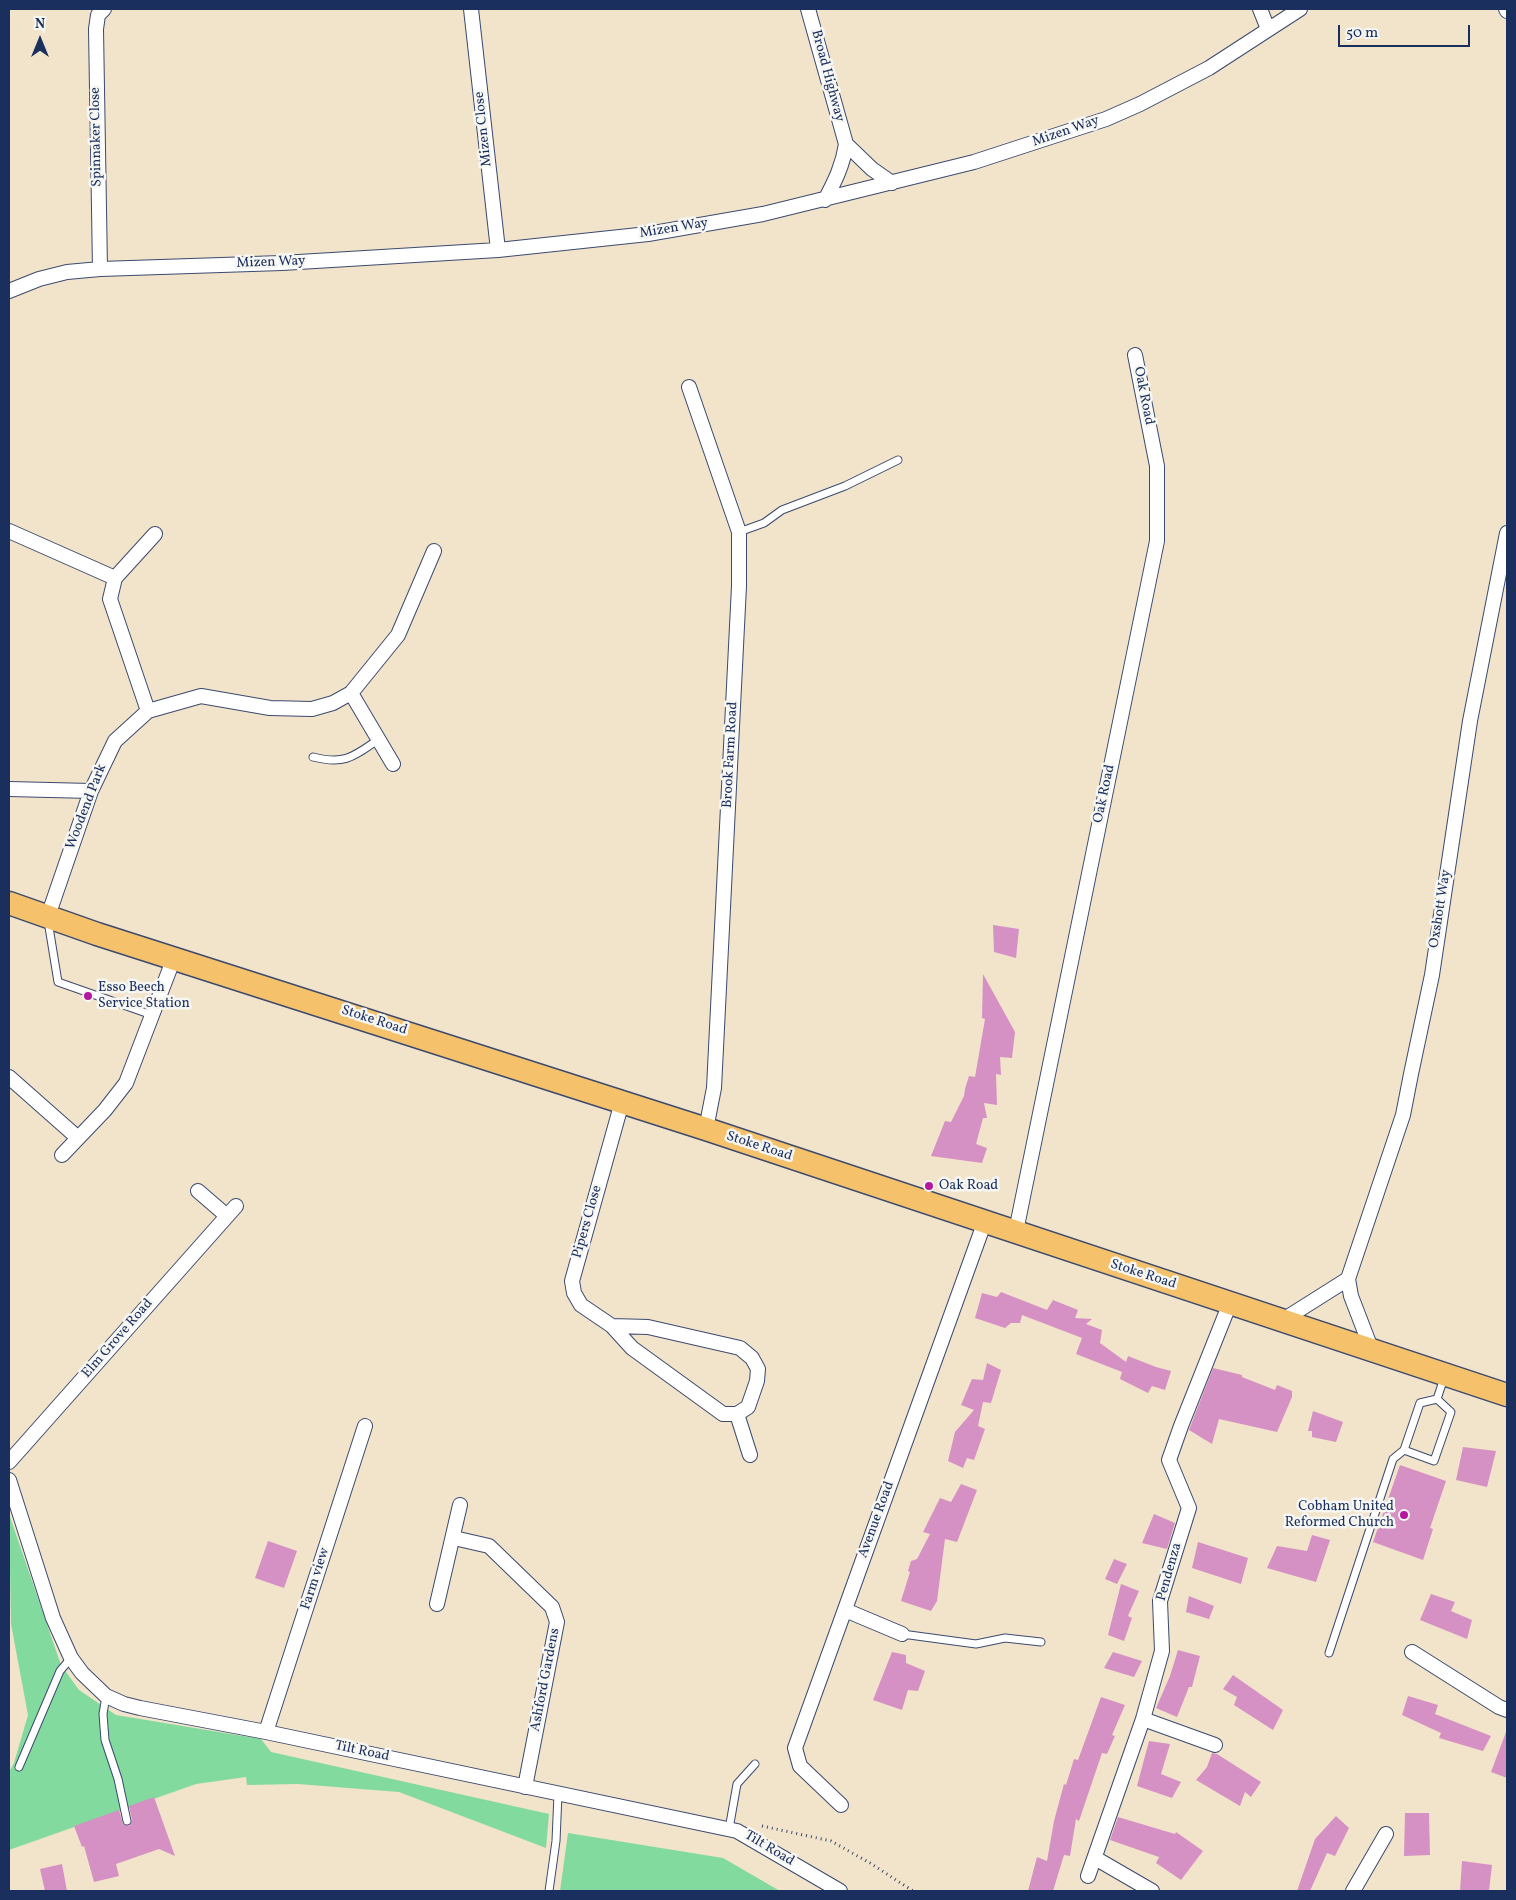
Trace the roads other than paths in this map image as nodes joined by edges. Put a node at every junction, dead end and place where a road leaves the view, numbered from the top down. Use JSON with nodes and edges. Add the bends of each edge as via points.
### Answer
{"nodes":[{"id":1,"x":104,"y":9,"type":"edge"},
{"id":2,"x":471,"y":9,"type":"edge"},
{"id":3,"x":808,"y":9,"type":"edge"},
{"id":4,"x":1260,"y":9,"type":"edge"},
{"id":5,"x":1300,"y":9,"type":"edge"},
{"id":6,"x":1268,"y":29,"type":"junction"},
{"id":7,"x":846,"y":144,"type":"junction"},
{"id":8,"x":892,"y":183,"type":"junction"},
{"id":9,"x":825,"y":200,"type":"junction"},
{"id":10,"x":498,"y":250,"type":"junction"},
{"id":11,"x":100,"y":269,"type":"junction"},
{"id":12,"x":9,"y":291,"type":"edge"},
{"id":13,"x":1135,"y":356,"type":"dead end"},
{"id":14,"x":689,"y":387,"type":"dead end"},
{"id":15,"x":898,"y":460,"type":"dead end"},
{"id":16,"x":9,"y":531,"type":"edge"},
{"id":17,"x":739,"y":532,"type":"junction"},
{"id":18,"x":1507,"y":533,"type":"edge"},
{"id":19,"x":156,"y":534,"type":"dead end"},
{"id":20,"x":434,"y":551,"type":"dead end"},
{"id":21,"x":115,"y":578,"type":"junction"},
{"id":22,"x":351,"y":693,"type":"junction"},
{"id":23,"x":148,"y":711,"type":"junction"},
{"id":24,"x":379,"y":739,"type":"junction"},
{"id":25,"x":313,"y":756,"type":"dead end"},
{"id":26,"x":393,"y":764,"type":"dead end"},
{"id":27,"x":9,"y":789,"type":"edge"},
{"id":28,"x":90,"y":791,"type":"junction"},
{"id":29,"x":9,"y":903,"type":"edge"},
{"id":30,"x":48,"y":916,"type":"junction"},
{"id":31,"x":174,"y":958,"type":"junction"},
{"id":32,"x":152,"y":1015,"type":"junction"},
{"id":33,"x":9,"y":1077,"type":"edge"},
{"id":34,"x":622,"y":1102,"type":"junction"},
{"id":35,"x":706,"y":1129,"type":"junction"},
{"id":36,"x":78,"y":1138,"type":"junction"},
{"id":37,"x":62,"y":1155,"type":"dead end"},
{"id":38,"x":198,"y":1191,"type":"dead end"},
{"id":39,"x":985,"y":1221,"type":"junction"},
{"id":40,"x":1016,"y":1232,"type":"junction"},
{"id":41,"x":1348,"y":1279,"type":"junction"},
{"id":42,"x":1230,"y":1303,"type":"junction"},
{"id":43,"x":1283,"y":1320,"type":"junction"},
{"id":44,"x":612,"y":1326,"type":"junction"},
{"id":45,"x":1371,"y":1348,"type":"junction"},
{"id":46,"x":1445,"y":1374,"type":"junction"},
{"id":47,"x":1507,"y":1395,"type":"edge"},
{"id":48,"x":1436,"y":1399,"type":"junction"},
{"id":49,"x":737,"y":1414,"type":"junction"},
{"id":50,"x":365,"y":1426,"type":"dead end"},
{"id":51,"x":1404,"y":1450,"type":"junction"},
{"id":52,"x":750,"y":1455,"type":"dead end"},
{"id":53,"x":9,"y":1462,"type":"edge"},
{"id":54,"x":9,"y":1480,"type":"edge"},
{"id":55,"x":460,"y":1505,"type":"dead end"},
{"id":56,"x":454,"y":1538,"type":"junction"},
{"id":57,"x":437,"y":1604,"type":"dead end"},
{"id":58,"x":845,"y":1610,"type":"junction"},
{"id":59,"x":902,"y":1634,"type":"joint"},
{"id":60,"x":1041,"y":1642,"type":"dead end"},
{"id":61,"x":1412,"y":1652,"type":"dead end"},
{"id":62,"x":1329,"y":1653,"type":"dead end"},
{"id":63,"x":71,"y":1658,"type":"junction"},
{"id":64,"x":106,"y":1696,"type":"junction"},
{"id":65,"x":1507,"y":1710,"type":"edge"},
{"id":66,"x":1143,"y":1719,"type":"junction"},
{"id":67,"x":266,"y":1732,"type":"junction"},
{"id":68,"x":1215,"y":1745,"type":"dead end"},
{"id":69,"x":755,"y":1764,"type":"dead end"},
{"id":70,"x":19,"y":1767,"type":"dead end"},
{"id":71,"x":526,"y":1787,"type":"junction"},
{"id":72,"x":558,"y":1794,"type":"junction"},
{"id":73,"x":841,"y":1805,"type":"dead end"},
{"id":74,"x":127,"y":1821,"type":"dead end"},
{"id":75,"x":733,"y":1830,"type":"junction"},
{"id":76,"x":1386,"y":1834,"type":"dead end"},
{"id":77,"x":1095,"y":1858,"type":"junction"},
{"id":78,"x":1088,"y":1876,"type":"dead end"},
{"id":79,"x":549,"y":1891,"type":"edge"},
{"id":80,"x":840,"y":1891,"type":"edge"},
{"id":81,"x":1152,"y":1891,"type":"edge"},
{"id":82,"x":1353,"y":1891,"type":"edge"}],
"edges":[{"from":1,"to":11,"type":"street","name":"Spinnaker Close","via":[[98,15],[96,29]]},
{"from":2,"to":10,"type":"street","name":"Mizen Close"},
{"from":3,"to":7,"type":"street","name":"Broad Highway"},
{"from":4,"to":6,"type":"street"},
{"from":5,"to":6,"type":"street","name":"Mizen Way"},
{"from":6,"to":8,"type":"street","name":"Mizen Way","via":[[1209,68],[1106,119],[974,162]]},
{"from":7,"to":8,"type":"street"},
{"from":7,"to":9,"type":"street","name":"Broad Highway","via":[[839,175]]},
{"from":8,"to":9,"type":"street","name":"Mizen Way"},
{"from":9,"to":10,"type":"street","name":"Mizen Way","via":[[656,232]]},
{"from":10,"to":11,"type":"street","name":"Mizen Way","via":[[282,263]]},
{"from":11,"to":12,"type":"street","name":"Mizen Way","via":[[66,272]]},
{"from":13,"to":40,"type":"street","name":"Oak Road","via":[[1157,466],[1157,541]]},
{"from":14,"to":17,"type":"street","name":"Brook Farm Road"},
{"from":15,"to":17,"type":"lane"},
{"from":16,"to":21,"type":"street"},
{"from":17,"to":35,"type":"street","name":"Brook Farm Road","via":[[739,596],[714,1088]]},
{"from":18,"to":41,"type":"street","name":"Oxshott Way","via":[[1470,721],[1432,975],[1404,1106]]},
{"from":19,"to":21,"type":"street"},
{"from":20,"to":22,"type":"street","name":"Woodend Park","via":[[398,635]]},
{"from":21,"to":23,"type":"street","via":[[110,600]]},
{"from":22,"to":23,"type":"street","name":"Woodend Park","via":[[312,709],[270,708],[202,696]]},
{"from":22,"to":24,"type":"street"},
{"from":23,"to":28,"type":"street","name":"Woodend Park","via":[[114,741]]},
{"from":24,"to":25,"type":"lane","via":[[342,760]]},
{"from":24,"to":26,"type":"street"},
{"from":27,"to":28,"type":"street"},
{"from":28,"to":30,"type":"street","name":"Woodend Park"},
{"from":29,"to":30,"type":"main road","name":"Stoke Road"},
{"from":30,"to":31,"type":"main road","name":"Stoke Road"},
{"from":30,"to":32,"type":"lane","via":[[58,982]]},
{"from":31,"to":32,"type":"street"},
{"from":31,"to":34,"type":"main road","name":"Stoke Road"},
{"from":32,"to":36,"type":"street","via":[[126,1083]]},
{"from":33,"to":36,"type":"street"},
{"from":34,"to":35,"type":"main road","name":"Stoke Road"},
{"from":34,"to":44,"type":"street","name":"Pipers Close","via":[[572,1281],[581,1305]]},
{"from":35,"to":39,"type":"main road","name":"Stoke Road"},
{"from":36,"to":37,"type":"street"},
{"from":38,"to":53,"type":"street","name":"Elm Grove Road","via":[[231,1211]]},
{"from":39,"to":40,"type":"main road","name":"Stoke Road"},
{"from":39,"to":58,"type":"street","name":"Avenue Road"},
{"from":40,"to":42,"type":"main road","name":"Stoke Road"},
{"from":41,"to":43,"type":"street"},
{"from":41,"to":45,"type":"street","via":[[1351,1296]]},
{"from":42,"to":43,"type":"main road","name":"Stoke Road"},
{"from":42,"to":66,"type":"street","name":"Pendenza","via":[[1169,1460],[1189,1508],[1160,1601],[1162,1651]]},
{"from":43,"to":45,"type":"main road","name":"Stoke Road"},
{"from":44,"to":49,"type":"street","name":"Pipers Close","via":[[632,1348],[723,1414]]},
{"from":44,"to":49,"type":"street","via":[[648,1327],[740,1348],[752,1358],[758,1369],[748,1406]]},
{"from":45,"to":46,"type":"main road","name":"Stoke Road"},
{"from":46,"to":47,"type":"main road","name":"Stoke Road"},
{"from":46,"to":48,"type":"lane"},
{"from":48,"to":51,"type":"lane","via":[[1420,1403]]},
{"from":48,"to":51,"type":"lane","via":[[1450,1412],[1434,1461]]},
{"from":49,"to":52,"type":"street"},
{"from":50,"to":67,"type":"street","name":"Farm view"},
{"from":51,"to":62,"type":"lane","via":[[1393,1459]]},
{"from":54,"to":63,"type":"street","name":"Tilt Road","via":[[53,1618]]},
{"from":55,"to":56,"type":"street"},
{"from":56,"to":57,"type":"street"},
{"from":56,"to":71,"type":"street","name":"Ashford Gardens","via":[[488,1546],[552,1607],[557,1622]]},
{"from":58,"to":59,"type":"street"},
{"from":58,"to":73,"type":"street","name":"Avenue Road","via":[[795,1748],[800,1766]]},
{"from":59,"to":60,"type":"lane","via":[[976,1644],[1005,1638]]},
{"from":61,"to":65,"type":"street"},
{"from":63,"to":64,"type":"street","name":"Tilt Road"},
{"from":63,"to":70,"type":"lane","via":[[60,1670]]},
{"from":64,"to":67,"type":"street","name":"Tilt Road","via":[[140,1708]]},
{"from":64,"to":74,"type":"lane","via":[[103,1714],[105,1740]]},
{"from":66,"to":68,"type":"street"},
{"from":66,"to":77,"type":"street","name":"Pendenza"},
{"from":67,"to":71,"type":"street","name":"Tilt Road"},
{"from":69,"to":75,"type":"lane","via":[[737,1784]]},
{"from":71,"to":72,"type":"street","name":"Tilt Road"},
{"from":72,"to":75,"type":"street","name":"Tilt Road"},
{"from":72,"to":79,"type":"lane"},
{"from":75,"to":80,"type":"street","name":"Tilt Road"},
{"from":76,"to":82,"type":"street"},
{"from":77,"to":78,"type":"street","name":"Pendenza"},
{"from":77,"to":81,"type":"street"}]}
